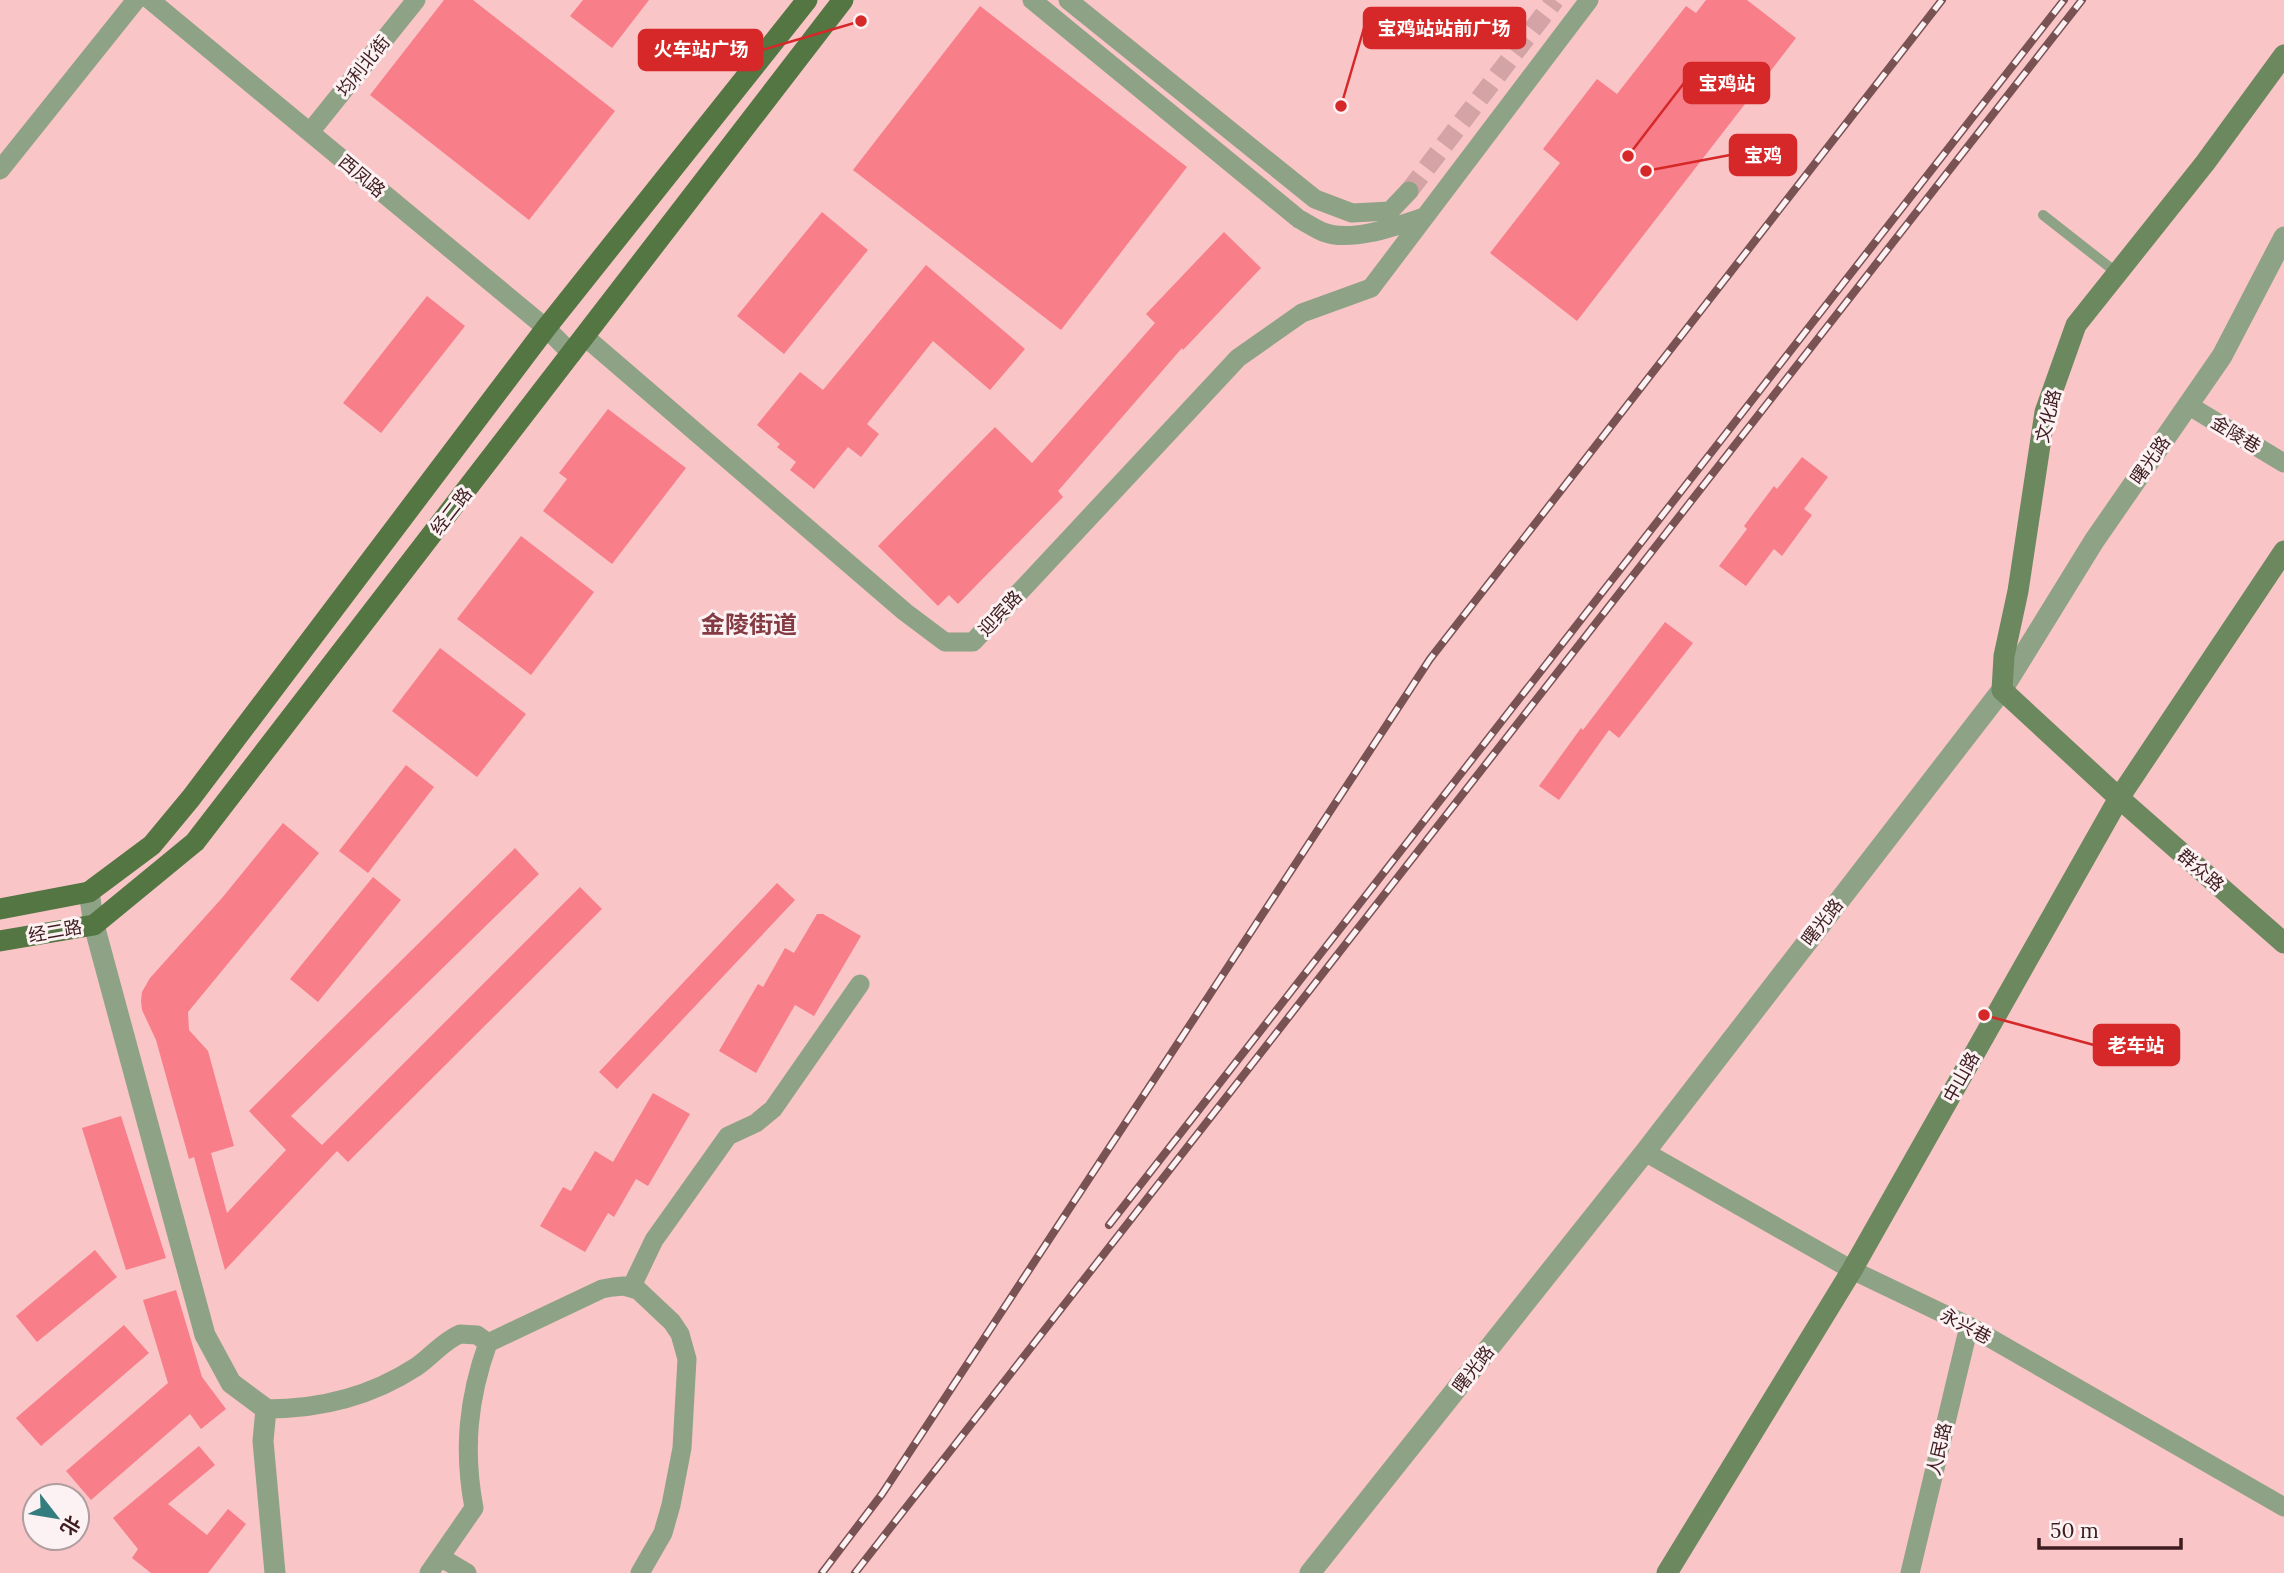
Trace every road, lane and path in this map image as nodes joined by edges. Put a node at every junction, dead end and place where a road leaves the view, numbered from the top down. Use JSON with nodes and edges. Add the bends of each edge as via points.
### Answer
{"nodes":[{"id":1,"x":136,"y":0,"type":"edge"},
{"id":2,"x":150,"y":0,"type":"edge"},
{"id":3,"x":416,"y":0,"type":"edge"},
{"id":4,"x":807,"y":0,"type":"edge"},
{"id":5,"x":843,"y":0,"type":"edge"},
{"id":6,"x":1032,"y":0,"type":"edge"},
{"id":7,"x":1068,"y":0,"type":"edge"},
{"id":8,"x":1588,"y":0,"type":"edge"},
{"id":9,"x":2284,"y":55,"type":"edge"},
{"id":10,"x":310,"y":132,"type":"junction"},
{"id":11,"x":0,"y":170,"type":"edge"},
{"id":12,"x":1409,"y":191,"type":"tunnel mouth"},
{"id":13,"x":2043,"y":215,"type":"dead end"},
{"id":14,"x":1424,"y":217,"type":"junction"},
{"id":15,"x":2284,"y":237,"type":"edge"},
{"id":16,"x":2117,"y":274,"type":"junction"},
{"id":17,"x":546,"y":328,"type":"junction"},
{"id":18,"x":578,"y":345,"type":"junction"},
{"id":19,"x":2188,"y":405,"type":"junction"},
{"id":20,"x":2284,"y":464,"type":"edge"},
{"id":21,"x":2284,"y":551,"type":"edge"},
{"id":22,"x":2003,"y":690,"type":"junction"},
{"id":23,"x":2119,"y":798,"type":"junction"},
{"id":24,"x":89,"y":892,"type":"junction"},
{"id":25,"x":0,"y":909,"type":"edge"},
{"id":26,"x":93,"y":925,"type":"junction"},
{"id":27,"x":0,"y":941,"type":"edge"},
{"id":28,"x":2284,"y":943,"type":"edge"},
{"id":29,"x":860,"y":984,"type":"dead end"},
{"id":30,"x":1645,"y":1152,"type":"junction"},
{"id":31,"x":1852,"y":1270,"type":"junction"},
{"id":32,"x":631,"y":1288,"type":"junction"},
{"id":33,"x":1969,"y":1326,"type":"junction"},
{"id":34,"x":488,"y":1343,"type":"junction"},
{"id":35,"x":266,"y":1409,"type":"junction"},
{"id":36,"x":2284,"y":1507,"type":"edge"},
{"id":37,"x":434,"y":1565,"type":"edge"},
{"id":38,"x":275,"y":1573,"type":"edge"},
{"id":39,"x":467,"y":1573,"type":"edge"},
{"id":40,"x":640,"y":1573,"type":"edge"},
{"id":41,"x":1310,"y":1573,"type":"edge"},
{"id":42,"x":1667,"y":1573,"type":"edge"},
{"id":43,"x":1910,"y":1573,"type":"edge"}],
"edges":[{"from":1,"to":11,"type":"street"},
{"from":2,"to":10,"type":"street","name":"西凤路"},
{"from":3,"to":10,"type":"street","name":"均利北街"},
{"from":4,"to":17,"type":"main road","name":"经二路"},
{"from":5,"to":18,"type":"main road","name":"经二路"},
{"from":6,"to":14,"type":"street","via":[[1299,219],[1325,233],[1351,236]]},
{"from":7,"to":12,"type":"street","via":[[1315,199],[1352,212],[1390,211]]},
{"from":8,"to":14,"type":"street"},
{"from":9,"to":16,"type":"main road","name":"文化路"},
{"from":10,"to":17,"type":"street","name":"西凤路"},
{"from":13,"to":16,"type":"lane"},
{"from":14,"to":18,"type":"street","name":"迎宾路","via":[[1371,288],[1302,313],[1238,358],[972,642],[945,642],[905,612]]},
{"from":15,"to":19,"type":"street","name":"曙光路","via":[[2221,356]]},
{"from":16,"to":22,"type":"main road","name":"文化路","via":[[2076,325],[2045,412],[2004,656]]},
{"from":17,"to":18,"type":"street","name":"西凤路"},
{"from":17,"to":24,"type":"main road","name":"经二路","via":[[191,798],[152,845]]},
{"from":18,"to":26,"type":"main road","name":"经二路","via":[[195,842]]},
{"from":19,"to":20,"type":"street","name":"金陵巷"},
{"from":19,"to":22,"type":"street","name":"曙光路","via":[[2094,541]]},
{"from":21,"to":23,"type":"main road","name":"中山路"},
{"from":22,"to":23,"type":"main road"},
{"from":22,"to":30,"type":"street","name":"曙光路"},
{"from":23,"to":28,"type":"main road","name":"群众路"},
{"from":23,"to":31,"type":"main road","name":"中山路"},
{"from":24,"to":25,"type":"main road","name":"经二路"},
{"from":24,"to":26,"type":"street"},
{"from":26,"to":27,"type":"main road","name":"经二路"},
{"from":26,"to":35,"type":"street","via":[[205,1335],[231,1383]]},
{"from":29,"to":32,"type":"street","via":[[773,1109],[728,1136],[654,1240]]},
{"from":30,"to":31,"type":"street","name":"永兴巷"},
{"from":30,"to":41,"type":"street","name":"曙光路"},
{"from":31,"to":33,"type":"street","name":"永兴巷"},
{"from":31,"to":42,"type":"main road","name":"中山路"},
{"from":32,"to":34,"type":"street","via":[[602,1289]]},
{"from":32,"to":40,"type":"street","via":[[672,1322],[685,1348],[687,1370],[682,1448],[671,1505],[663,1533]]},
{"from":33,"to":36,"type":"street","name":"永兴巷"},
{"from":33,"to":43,"type":"street","name":"人民路"},
{"from":34,"to":35,"type":"street","via":[[477,1335],[460,1334],[379,1388],[335,1403]]},
{"from":34,"to":37,"type":"street","via":[[478,1368],[468,1423],[474,1508]]},
{"from":35,"to":38,"type":"street","via":[[263,1441]]},
{"from":37,"to":39,"type":"street"}]}
